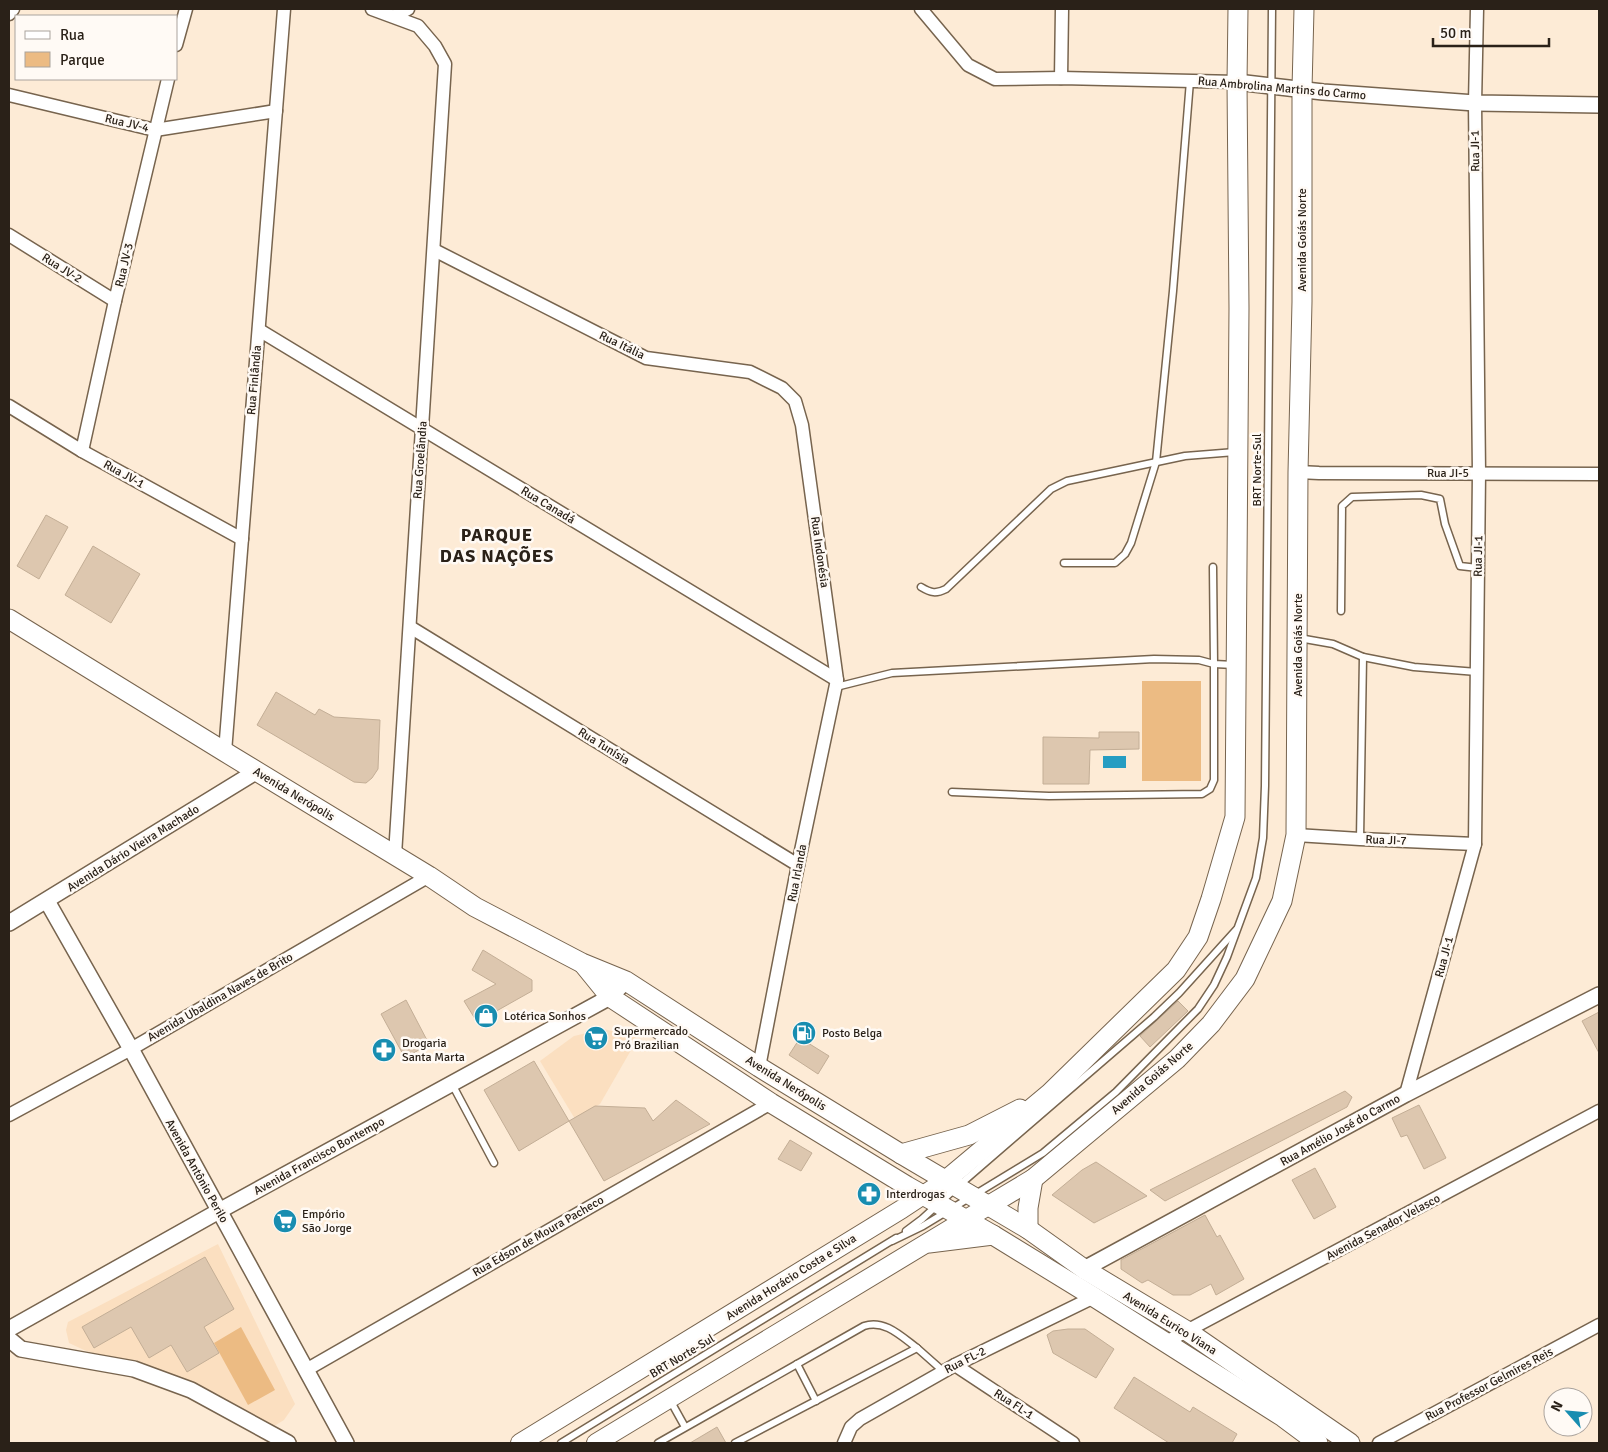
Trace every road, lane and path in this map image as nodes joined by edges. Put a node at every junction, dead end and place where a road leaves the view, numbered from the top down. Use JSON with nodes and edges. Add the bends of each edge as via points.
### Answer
{"nodes":[{"id":1,"x":13,"y":9,"type":"edge"},
{"id":2,"x":186,"y":9,"type":"edge"},
{"id":3,"x":284,"y":9,"type":"edge"},
{"id":4,"x":372,"y":9,"type":"edge"},
{"id":5,"x":408,"y":9,"type":"edge"},
{"id":6,"x":921,"y":9,"type":"edge"},
{"id":7,"x":1062,"y":9,"type":"edge"},
{"id":8,"x":1238,"y":9,"type":"edge"},
{"id":9,"x":1272,"y":9,"type":"edge"},
{"id":10,"x":1304,"y":9,"type":"edge"},
{"id":11,"x":1477,"y":9,"type":"edge"},
{"id":12,"x":9,"y":14,"type":"edge"},
{"id":13,"x":395,"y":16,"type":"junction"},
{"id":14,"x":178,"y":38,"type":"edge"},
{"id":15,"x":1061,"y":78,"type":"junction"},
{"id":16,"x":168,"y":80,"type":"edge"},
{"id":17,"x":1190,"y":81,"type":"junction"},
{"id":18,"x":1237,"y":82,"type":"junction"},
{"id":19,"x":1271,"y":86,"type":"junction"},
{"id":20,"x":1302,"y":89,"type":"junction"},
{"id":21,"x":9,"y":95,"type":"edge"},
{"id":22,"x":1475,"y":102,"type":"junction"},
{"id":23,"x":1599,"y":105,"type":"edge"},
{"id":24,"x":276,"y":110,"type":"junction"},
{"id":25,"x":155,"y":130,"type":"junction"},
{"id":26,"x":9,"y":235,"type":"edge"},
{"id":27,"x":434,"y":250,"type":"junction"},
{"id":28,"x":115,"y":301,"type":"junction"},
{"id":29,"x":258,"y":330,"type":"junction"},
{"id":30,"x":9,"y":406,"type":"edge"},
{"id":31,"x":802,"y":425,"type":"joint"},
{"id":32,"x":422,"y":429,"type":"junction"},
{"id":33,"x":82,"y":451,"type":"junction"},
{"id":34,"x":1238,"y":452,"type":"junction"},
{"id":35,"x":1156,"y":462,"type":"junction"},
{"id":36,"x":1298,"y":472,"type":"junction"},
{"id":37,"x":1479,"y":473,"type":"junction"},
{"id":38,"x":1599,"y":474,"type":"edge"},
{"id":39,"x":242,"y":539,"type":"junction"},
{"id":40,"x":1064,"y":563,"type":"dead end"},
{"id":41,"x":1213,"y":567,"type":"dead end"},
{"id":42,"x":1478,"y":568,"type":"junction"},
{"id":43,"x":921,"y":587,"type":"dead end"},
{"id":44,"x":1341,"y":611,"type":"dead end"},
{"id":45,"x":9,"y":618,"type":"edge"},
{"id":46,"x":410,"y":627,"type":"junction"},
{"id":47,"x":1298,"y":638,"type":"junction"},
{"id":48,"x":1363,"y":657,"type":"junction"},
{"id":49,"x":1214,"y":664,"type":"junction"},
{"id":50,"x":1236,"y":665,"type":"junction"},
{"id":51,"x":1477,"y":672,"type":"junction"},
{"id":52,"x":837,"y":683,"type":"junction"},
{"id":53,"x":225,"y":752,"type":"junction"},
{"id":54,"x":257,"y":771,"type":"junction"},
{"id":55,"x":952,"y":792,"type":"dead end"},
{"id":56,"x":1296,"y":834,"type":"junction"},
{"id":57,"x":1360,"y":839,"type":"junction"},
{"id":58,"x":1475,"y":844,"type":"junction"},
{"id":59,"x":395,"y":855,"type":"junction"},
{"id":60,"x":798,"y":865,"type":"junction"},
{"id":61,"x":429,"y":876,"type":"junction"},
{"id":62,"x":47,"y":901,"type":"junction"},
{"id":63,"x":9,"y":923,"type":"edge"},
{"id":64,"x":1238,"y":927,"type":"junction"},
{"id":65,"x":582,"y":963,"type":"junction"},
{"id":66,"x":626,"y":981,"type":"junction"},
{"id":67,"x":1599,"y":994,"type":"edge"},
{"id":68,"x":610,"y":997,"type":"junction"},
{"id":69,"x":131,"y":1049,"type":"junction"},
{"id":70,"x":759,"y":1066,"type":"junction"},
{"id":71,"x":452,"y":1084,"type":"junction"},
{"id":72,"x":1050,"y":1093,"type":"junction"},
{"id":73,"x":1406,"y":1094,"type":"junction"},
{"id":74,"x":771,"y":1103,"type":"junction"},
{"id":75,"x":1599,"y":1111,"type":"edge"},
{"id":76,"x":9,"y":1115,"type":"edge"},
{"id":77,"x":901,"y":1154,"type":"junction"},
{"id":78,"x":494,"y":1163,"type":"dead end"},
{"id":79,"x":1033,"y":1179,"type":"junction"},
{"id":80,"x":966,"y":1192,"type":"junction"},
{"id":81,"x":944,"y":1208,"type":"junction"},
{"id":82,"x":219,"y":1211,"type":"junction"},
{"id":83,"x":1028,"y":1229,"type":"junction"},
{"id":84,"x":993,"y":1235,"type":"junction"},
{"id":85,"x":892,"y":1241,"type":"junction"},
{"id":86,"x":929,"y":1243,"type":"junction"},
{"id":87,"x":1084,"y":1269,"type":"junction"},
{"id":88,"x":1094,"y":1297,"type":"junction"},
{"id":89,"x":1599,"y":1325,"type":"edge"},
{"id":90,"x":9,"y":1329,"type":"edge"},
{"id":91,"x":1187,"y":1331,"type":"junction"},
{"id":92,"x":9,"y":1340,"type":"edge"},
{"id":93,"x":1166,"y":1342,"type":"junction"},
{"id":94,"x":917,"y":1348,"type":"junction"},
{"id":95,"x":797,"y":1364,"type":"junction"},
{"id":96,"x":949,"y":1368,"type":"junction"},
{"id":97,"x":306,"y":1370,"type":"junction"},
{"id":98,"x":669,"y":1398,"type":"junction"},
{"id":99,"x":816,"y":1401,"type":"junction"},
{"id":100,"x":685,"y":1427,"type":"junction"},
{"id":101,"x":845,"y":1440,"type":"edge"},
{"id":102,"x":288,"y":1443,"type":"edge"},
{"id":103,"x":346,"y":1443,"type":"edge"},
{"id":104,"x":520,"y":1443,"type":"edge"},
{"id":105,"x":561,"y":1443,"type":"edge"},
{"id":106,"x":596,"y":1443,"type":"edge"},
{"id":107,"x":658,"y":1443,"type":"edge"},
{"id":108,"x":735,"y":1443,"type":"edge"},
{"id":109,"x":1073,"y":1443,"type":"edge"},
{"id":110,"x":1318,"y":1443,"type":"edge"},
{"id":111,"x":1350,"y":1443,"type":"edge"},
{"id":112,"x":1379,"y":1443,"type":"edge"}],
"edges":[{"from":1,"to":12,"type":"street"},
{"from":2,"to":14,"type":"street"},
{"from":3,"to":24,"type":"street","name":"Rua Finlândia"},
{"from":4,"to":13,"type":"street"},
{"from":5,"to":13,"type":"street"},
{"from":6,"to":15,"type":"street","name":"Rua Ambrolina Martins do Carmo","via":[[968,65],[995,79]]},
{"from":7,"to":15,"type":"street"},
{"from":8,"to":18,"type":"main road"},
{"from":9,"to":19,"type":"lane","name":"BRT Norte-Sul"},
{"from":10,"to":20,"type":"main road","name":"Avenida Goiás Norte"},
{"from":11,"to":22,"type":"street","name":"Rua JI-1"},
{"from":13,"to":27,"type":"street","name":"Rua Groelândia","via":[[418,26],[445,64]]},
{"from":15,"to":17,"type":"street","name":"Rua Ambrolina Martins do Carmo"},
{"from":16,"to":25,"type":"street","name":"Rua JV-3"},
{"from":17,"to":18,"type":"street","name":"Rua Ambrolina Martins do Carmo"},
{"from":17,"to":35,"type":"lane"},
{"from":18,"to":19,"type":"street","name":"Rua Ambrolina Martins do Carmo"},
{"from":18,"to":34,"type":"main road"},
{"from":19,"to":20,"type":"street","name":"Rua Ambrolina Martins do Carmo"},
{"from":19,"to":64,"type":"lane","name":"BRT Norte-Sul","via":[[1263,838],[1256,878]]},
{"from":20,"to":22,"type":"street","name":"Rua Ambrolina Martins do Carmo"},
{"from":20,"to":36,"type":"main road","name":"Avenida Goiás Norte"},
{"from":21,"to":25,"type":"street","name":"Rua JV-4"},
{"from":22,"to":23,"type":"street","name":"Rua Ambrolina Martins do Carmo"},
{"from":22,"to":37,"type":"street","name":"Rua JI-1"},
{"from":24,"to":25,"type":"street","name":"Rua JV-4"},
{"from":24,"to":29,"type":"street","name":"Rua Finlândia"},
{"from":25,"to":28,"type":"street","name":"Rua JV-3"},
{"from":26,"to":28,"type":"street","name":"Rua JV-2"},
{"from":27,"to":31,"type":"street","name":"Rua Itália","via":[[646,358],[750,372],[782,388],[794,402]]},
{"from":27,"to":32,"type":"street","name":"Rua Groelândia"},
{"from":28,"to":33,"type":"street","name":"Rua JV-3"},
{"from":29,"to":32,"type":"street","name":"Rua Canadá"},
{"from":29,"to":39,"type":"street","name":"Rua Finlândia"},
{"from":30,"to":33,"type":"street","name":"Rua JV-1"},
{"from":31,"to":52,"type":"street","name":"Rua Indonésia"},
{"from":32,"to":46,"type":"street","name":"Rua Groelândia"},
{"from":32,"to":52,"type":"street","name":"Rua Canadá"},
{"from":33,"to":39,"type":"street","name":"Rua JV-1"},
{"from":34,"to":35,"type":"lane"},
{"from":34,"to":50,"type":"main road"},
{"from":35,"to":40,"type":"lane","via":[[1125,554],[1116,563]]},
{"from":35,"to":43,"type":"lane","via":[[1067,481],[1052,489],[946,589],[930,593]]},
{"from":36,"to":37,"type":"street","name":"Rua JI-5"},
{"from":36,"to":47,"type":"main road","name":"Avenida Goiás Norte"},
{"from":37,"to":38,"type":"street","name":"Rua JI-5"},
{"from":37,"to":42,"type":"street","name":"Rua JI-1"},
{"from":39,"to":53,"type":"street","name":"Rua Finlândia"},
{"from":41,"to":49,"type":"lane"},
{"from":42,"to":44,"type":"lane","via":[[1460,566],[1440,499],[1421,495],[1352,497],[1342,506]]},
{"from":42,"to":51,"type":"street","name":"Rua JI-1"},
{"from":45,"to":53,"type":"main road","name":"Avenida Nerópolis"},
{"from":46,"to":59,"type":"street","name":"Rua Groelândia"},
{"from":46,"to":60,"type":"street","name":"Rua Tunísia"},
{"from":47,"to":48,"type":"lane","via":[[1333,644]]},
{"from":47,"to":56,"type":"main road","name":"Avenida Goiás Norte"},
{"from":48,"to":51,"type":"lane","via":[[1414,667]]},
{"from":48,"to":57,"type":"lane"},
{"from":49,"to":50,"type":"lane"},
{"from":49,"to":52,"type":"lane","via":[[1199,660],[1154,659],[902,672]]},
{"from":49,"to":55,"type":"lane","via":[[1214,780],[1210,789],[1202,794],[1049,796]]},
{"from":50,"to":72,"type":"main road","via":[[1235,817],[1198,937],[1176,970]]},
{"from":51,"to":58,"type":"street","name":"Rua JI-1"},
{"from":52,"to":60,"type":"street","name":"Rua Irlanda"},
{"from":53,"to":54,"type":"main road","name":"Avenida Nerópolis"},
{"from":54,"to":59,"type":"main road","name":"Avenida Nerópolis"},
{"from":54,"to":62,"type":"street","name":"Avenida Dário Vieira Machado"},
{"from":56,"to":57,"type":"street","name":"Rua JI-7"},
{"from":56,"to":79,"type":"main road","name":"Avenida Goiás Norte","via":[[1282,901],[1245,979],[1211,1024],[1177,1060]]},
{"from":57,"to":58,"type":"street","name":"Rua JI-7"},
{"from":58,"to":73,"type":"street","name":"Rua JI-1"},
{"from":59,"to":61,"type":"main road","name":"Avenida Nerópolis"},
{"from":60,"to":70,"type":"street","name":"Rua Irlanda"},
{"from":61,"to":65,"type":"main road","name":"Avenida Nerópolis","via":[[475,907]]},
{"from":61,"to":69,"type":"street","name":"Avenida Ubaldina Naves de Brito"},
{"from":62,"to":63,"type":"street","name":"Avenida Dário Vieira Machado"},
{"from":62,"to":69,"type":"street","name":"Avenida Antônio Perilo"},
{"from":64,"to":80,"type":"lane","via":[[1154,1017]]},
{"from":64,"to":80,"type":"lane","name":"BRT Norte-Sul","via":[[1214,985],[1198,1009],[1116,1092],[1043,1153]]},
{"from":65,"to":66,"type":"main road","name":"Avenida Nerópolis"},
{"from":65,"to":68,"type":"main road","name":"Avenida Nerópolis"},
{"from":66,"to":68,"type":"street","name":"Avenida Francisco Bontempo"},
{"from":66,"to":70,"type":"main road","name":"Avenida Nerópolis"},
{"from":67,"to":73,"type":"street","name":"Rua Amélio José do Carmo"},
{"from":68,"to":71,"type":"street","name":"Avenida Francisco Bontempo"},
{"from":68,"to":74,"type":"main road","name":"Avenida Nerópolis"},
{"from":69,"to":76,"type":"street","name":"Avenida Ubaldina Naves de Brito"},
{"from":69,"to":82,"type":"street","name":"Avenida Antônio Perilo"},
{"from":70,"to":77,"type":"main road","name":"Avenida Nerópolis"},
{"from":71,"to":78,"type":"lane"},
{"from":71,"to":82,"type":"street","name":"Avenida Francisco Bontempo"},
{"from":72,"to":77,"type":"main road","via":[[969,1135]]},
{"from":72,"to":80,"type":"main road","name":"Avenida Horácio Costa e Silva"},
{"from":73,"to":87,"type":"street","name":"Rua Amélio José do Carmo"},
{"from":74,"to":81,"type":"main road","name":"Avenida Nerópolis"},
{"from":74,"to":97,"type":"street","name":"Rua Edson de Moura Pacheco"},
{"from":75,"to":91,"type":"street","name":"Avenida Senador Velasco"},
{"from":77,"to":80,"type":"main road","name":"Avenida Nerópolis"},
{"from":79,"to":80,"type":"main road","name":"Avenida Horácio Costa e Silva"},
{"from":79,"to":83,"type":"main road"},
{"from":80,"to":81,"type":"main road","name":"Avenida Horácio Costa e Silva"},
{"from":80,"to":81,"type":"main road","name":"Avenida Horácio Costa e Silva"},
{"from":80,"to":83,"type":"main road","name":"Avenida Eurico Viana"},
{"from":81,"to":84,"type":"main road","name":"Avenida Eurico Viana"},
{"from":81,"to":85,"type":"lane"},
{"from":81,"to":85,"type":"lane","via":[[923,1226]]},
{"from":81,"to":86,"type":"main road","name":"Avenida Horácio Costa e Silva"},
{"from":81,"to":104,"type":"main road","name":"Avenida Horácio Costa e Silva"},
{"from":82,"to":90,"type":"street","name":"Avenida Francisco Bontempo"},
{"from":82,"to":97,"type":"street","name":"Avenida Antônio Perilo"},
{"from":83,"to":87,"type":"main road","name":"Avenida Eurico Viana"},
{"from":84,"to":86,"type":"main road"},
{"from":84,"to":88,"type":"main road","name":"Avenida Eurico Viana"},
{"from":85,"to":105,"type":"lane","name":"BRT Norte-Sul"},
{"from":86,"to":98,"type":"main road","name":"Avenida Horácio Costa e Silva"},
{"from":87,"to":91,"type":"main road","name":"Avenida Eurico Viana"},
{"from":88,"to":93,"type":"main road","name":"Avenida Eurico Viana"},
{"from":88,"to":96,"type":"street","name":"Rua FL-2"},
{"from":89,"to":112,"type":"street","name":"Rua Professor Gelmires Reis"},
{"from":91,"to":93,"type":"street","name":"Avenida Senador Velasco"},
{"from":91,"to":111,"type":"main road","name":"Avenida Eurico Viana"},
{"from":92,"to":102,"type":"street","via":[[21,1349],[134,1369],[192,1390]]},
{"from":93,"to":110,"type":"main road","name":"Avenida Eurico Viana"},
{"from":94,"to":95,"type":"lane","via":[[893,1330],[872,1323]]},
{"from":94,"to":96,"type":"lane"},
{"from":94,"to":99,"type":"lane"},
{"from":95,"to":99,"type":"lane"},
{"from":95,"to":100,"type":"lane"},
{"from":96,"to":101,"type":"street","name":"Rua FL-2","via":[[860,1419],[851,1427]]},
{"from":96,"to":109,"type":"street","name":"Rua FL-1"},
{"from":97,"to":103,"type":"street","name":"Avenida Antônio Perilo"},
{"from":98,"to":100,"type":"lane"},
{"from":98,"to":106,"type":"main road","name":"Avenida Horácio Costa e Silva"},
{"from":99,"to":108,"type":"lane"},
{"from":100,"to":107,"type":"lane"}]}
